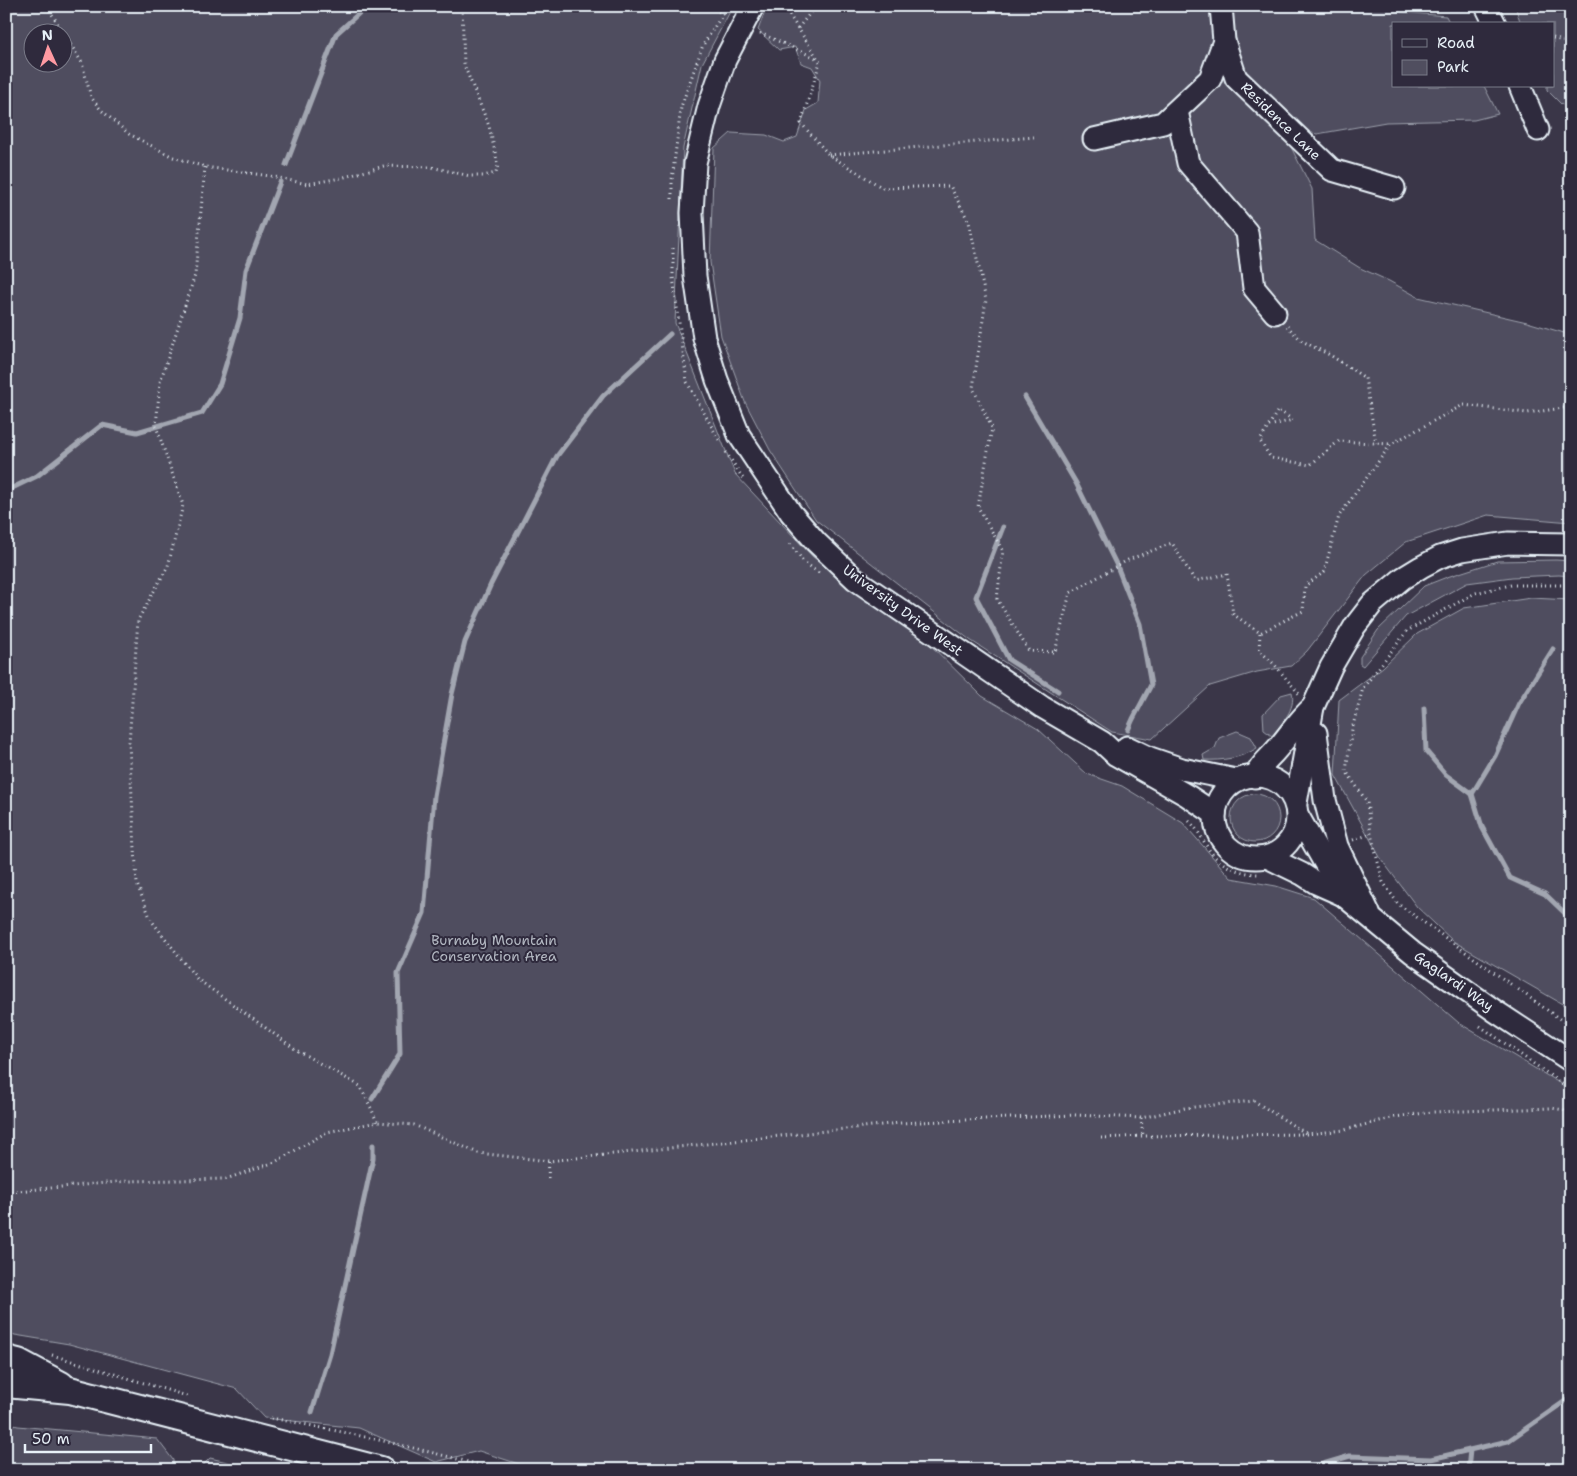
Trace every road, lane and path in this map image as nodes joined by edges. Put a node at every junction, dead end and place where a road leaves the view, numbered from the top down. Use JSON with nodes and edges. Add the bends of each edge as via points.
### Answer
{"nodes":[{"id":1,"x":47,"y":6,"type":"edge"},
{"id":2,"x":462,"y":6,"type":"edge"},
{"id":3,"x":710,"y":6,"type":"edge"},
{"id":4,"x":728,"y":6,"type":"edge"},
{"id":5,"x":753,"y":6,"type":"edge"},
{"id":6,"x":788,"y":6,"type":"edge"},
{"id":7,"x":816,"y":6,"type":"edge"},
{"id":8,"x":1221,"y":6,"type":"edge"},
{"id":9,"x":1486,"y":6,"type":"edge"},
{"id":10,"x":723,"y":14,"type":"junction"},
{"id":11,"x":1494,"y":22,"type":"edge"},
{"id":12,"x":743,"y":25,"type":"junction"},
{"id":13,"x":798,"y":28,"type":"junction"},
{"id":14,"x":1554,"y":38,"type":"edge"},
{"id":15,"x":1224,"y":41,"type":"junction"},
{"id":16,"x":1571,"y":44,"type":"edge"},
{"id":17,"x":818,"y":59,"type":"junction"},
{"id":18,"x":1521,"y":88,"type":"edge"},
{"id":19,"x":1177,"y":110,"type":"junction"},
{"id":20,"x":1538,"y":130,"type":"dead end"},
{"id":21,"x":1034,"y":137,"type":"dead end"},
{"id":22,"x":1094,"y":139,"type":"dead end"},
{"id":23,"x":829,"y":155,"type":"junction"},
{"id":24,"x":205,"y":167,"type":"junction"},
{"id":25,"x":1394,"y":188,"type":"dead end"},
{"id":26,"x":672,"y":199,"type":"dead end"},
{"id":27,"x":673,"y":248,"type":"dead end"},
{"id":28,"x":1275,"y":313,"type":"joint"},
{"id":29,"x":1571,"y":407,"type":"edge"},
{"id":30,"x":1269,"y":426,"type":"junction"},
{"id":31,"x":1376,"y":443,"type":"junction"},
{"id":32,"x":1391,"y":444,"type":"junction"},
{"id":33,"x":748,"y":485,"type":"dead end"},
{"id":34,"x":787,"y":539,"type":"dead end"},
{"id":35,"x":1571,"y":544,"type":"edge"},
{"id":36,"x":820,"y":573,"type":"dead end"},
{"id":37,"x":1571,"y":585,"type":"edge"},
{"id":38,"x":1260,"y":633,"type":"junction"},
{"id":39,"x":1306,"y":700,"type":"junction"},
{"id":40,"x":1102,"y":742,"type":"junction"},
{"id":41,"x":1245,"y":778,"type":"junction"},
{"id":42,"x":1297,"y":810,"type":"junction"},
{"id":43,"x":1214,"y":814,"type":"junction"},
{"id":44,"x":1187,"y":819,"type":"dead end"},
{"id":45,"x":1267,"y":866,"type":"junction"},
{"id":46,"x":1343,"y":895,"type":"junction"},
{"id":47,"x":1372,"y":920,"type":"junction"},
{"id":48,"x":1571,"y":1027,"type":"edge"},
{"id":49,"x":1571,"y":1061,"type":"edge"},
{"id":50,"x":1571,"y":1111,"type":"edge"},
{"id":51,"x":1141,"y":1118,"type":"junction"},
{"id":52,"x":377,"y":1122,"type":"junction"},
{"id":53,"x":1307,"y":1134,"type":"junction"},
{"id":54,"x":1143,"y":1136,"type":"junction"},
{"id":55,"x":1101,"y":1138,"type":"dead end"},
{"id":56,"x":548,"y":1161,"type":"junction"},
{"id":57,"x":548,"y":1178,"type":"dead end"},
{"id":58,"x":6,"y":1192,"type":"edge"},
{"id":59,"x":50,"y":1354,"type":"dead end"},
{"id":60,"x":6,"y":1359,"type":"edge"},
{"id":61,"x":6,"y":1384,"type":"edge"},
{"id":62,"x":70,"y":1390,"type":"junction"},
{"id":63,"x":199,"y":1400,"type":"dead end"},
{"id":64,"x":263,"y":1416,"type":"dead end"},
{"id":65,"x":381,"y":1470,"type":"edge"},
{"id":66,"x":498,"y":1470,"type":"edge"}],
"edges":[{"from":1,"to":24,"type":"path","via":[[82,63],[91,97],[101,110],[129,134],[173,157]]},
{"from":2,"to":24,"type":"path","via":[[464,65],[489,126],[498,165],[496,173],[470,176],[432,167],[384,166],[307,184]]},
{"from":3,"to":10,"type":"path"},
{"from":4,"to":10,"type":"path"},
{"from":5,"to":12,"type":"street","name":"University Drive West"},
{"from":6,"to":13,"type":"path","via":[[786,10]]},
{"from":7,"to":13,"type":"path"},
{"from":8,"to":15,"type":"street","name":"Residence Lane"},
{"from":9,"to":11,"type":"street"},
{"from":10,"to":26,"type":"path","via":[[703,45],[681,107]]},
{"from":12,"to":17,"type":"path"},
{"from":12,"to":40,"type":"street","name":"University Drive West","via":[[725,60],[710,106],[695,163],[692,213],[695,276],[704,338],[716,380],[740,435],[791,513],[855,579],[1042,707]]},
{"from":13,"to":17,"type":"path"},
{"from":14,"to":16,"type":"path"},
{"from":15,"to":19,"type":"street","via":[[1210,79]]},
{"from":15,"to":25,"type":"street","name":"Residence Lane","via":[[1236,78],[1332,170]]},
{"from":17,"to":23,"type":"path","via":[[820,62],[801,123]]},
{"from":18,"to":20,"type":"street"},
{"from":19,"to":22,"type":"street","via":[[1163,123]]},
{"from":19,"to":28,"type":"street","via":[[1188,163],[1247,232],[1254,288]]},
{"from":21,"to":23,"type":"path"},
{"from":23,"to":38,"type":"path","via":[[883,188],[950,186],[968,222],[986,300],[973,388],[992,428],[978,507],[1002,551],[998,598],[1028,651],[1055,652],[1070,593],[1128,560],[1172,543],[1195,581],[1227,574],[1233,614]]},
{"from":24,"to":52,"type":"path","via":[[195,275],[160,382],[156,426],[183,505],[168,566],[138,620],[129,742],[137,884],[151,920],[197,979],[298,1051],[360,1086]]},
{"from":27,"to":33,"type":"path","via":[[673,277],[687,382],[731,462]]},
{"from":28,"to":31,"type":"path","via":[[1302,342],[1364,378]]},
{"from":29,"to":32,"type":"path","via":[[1527,413],[1464,405]]},
{"from":30,"to":30,"type":"path","via":[[1278,410],[1293,420],[1277,424]]},
{"from":30,"to":31,"type":"path","via":[[1260,441],[1271,458],[1310,465],[1340,441]]},
{"from":31,"to":32,"type":"path"},
{"from":32,"to":38,"type":"path","via":[[1339,516],[1324,572],[1305,586],[1303,611]]},
{"from":34,"to":36,"type":"path","via":[[804,562]]},
{"from":35,"to":39,"type":"street","via":[[1485,545],[1440,557],[1403,578],[1372,604]]},
{"from":37,"to":48,"type":"path","via":[[1511,585],[1475,594],[1406,631],[1363,688],[1352,728],[1346,771],[1367,802],[1383,882],[1398,904]]},
{"from":38,"to":39,"type":"path","via":[[1260,650]]},
{"from":39,"to":41,"type":"street","via":[[1300,718],[1276,750]]},
{"from":39,"to":42,"type":"street"},
{"from":39,"to":47,"type":"street","via":[[1337,846]]},
{"from":40,"to":41,"type":"street","name":"University Drive West","via":[[1123,746],[1182,769]]},
{"from":40,"to":43,"type":"street","name":"University Drive West","via":[[1116,755]]},
{"from":41,"to":42,"type":"street","via":[[1268,778],[1279,783],[1289,792]]},
{"from":41,"to":43,"type":"street","via":[[1221,794]]},
{"from":42,"to":45,"type":"street","via":[[1296,830],[1290,842]]},
{"from":42,"to":46,"type":"street","name":"Gaglardi Way"},
{"from":43,"to":45,"type":"street","via":[[1221,839],[1230,849]]},
{"from":44,"to":45,"type":"path","via":[[1225,866],[1250,874]]},
{"from":45,"to":46,"type":"street","name":"Gaglardi Way","via":[[1302,874]]},
{"from":46,"to":47,"type":"street","name":"Gaglardi Way"},
{"from":47,"to":49,"type":"street","name":"Gaglardi Way","via":[[1413,953]]},
{"from":50,"to":53,"type":"path","via":[[1551,1108],[1432,1112],[1395,1117],[1345,1130]]},
{"from":51,"to":53,"type":"path","via":[[1185,1108],[1254,1100]]},
{"from":51,"to":54,"type":"path"},
{"from":51,"to":56,"type":"path","via":[[1074,1115],[900,1123]]},
{"from":52,"to":56,"type":"path","via":[[414,1125],[478,1153]]},
{"from":52,"to":58,"type":"path","via":[[327,1132],[275,1162],[226,1179],[128,1181]]},
{"from":53,"to":54,"type":"path"},
{"from":54,"to":55,"type":"path"},
{"from":56,"to":57,"type":"path"},
{"from":59,"to":63,"type":"path"},
{"from":60,"to":62,"type":"main road","via":[[18,1362]]},
{"from":61,"to":62,"type":"main road"},
{"from":62,"to":65,"type":"main road"},
{"from":64,"to":66,"type":"path","via":[[426,1450]]}]}
